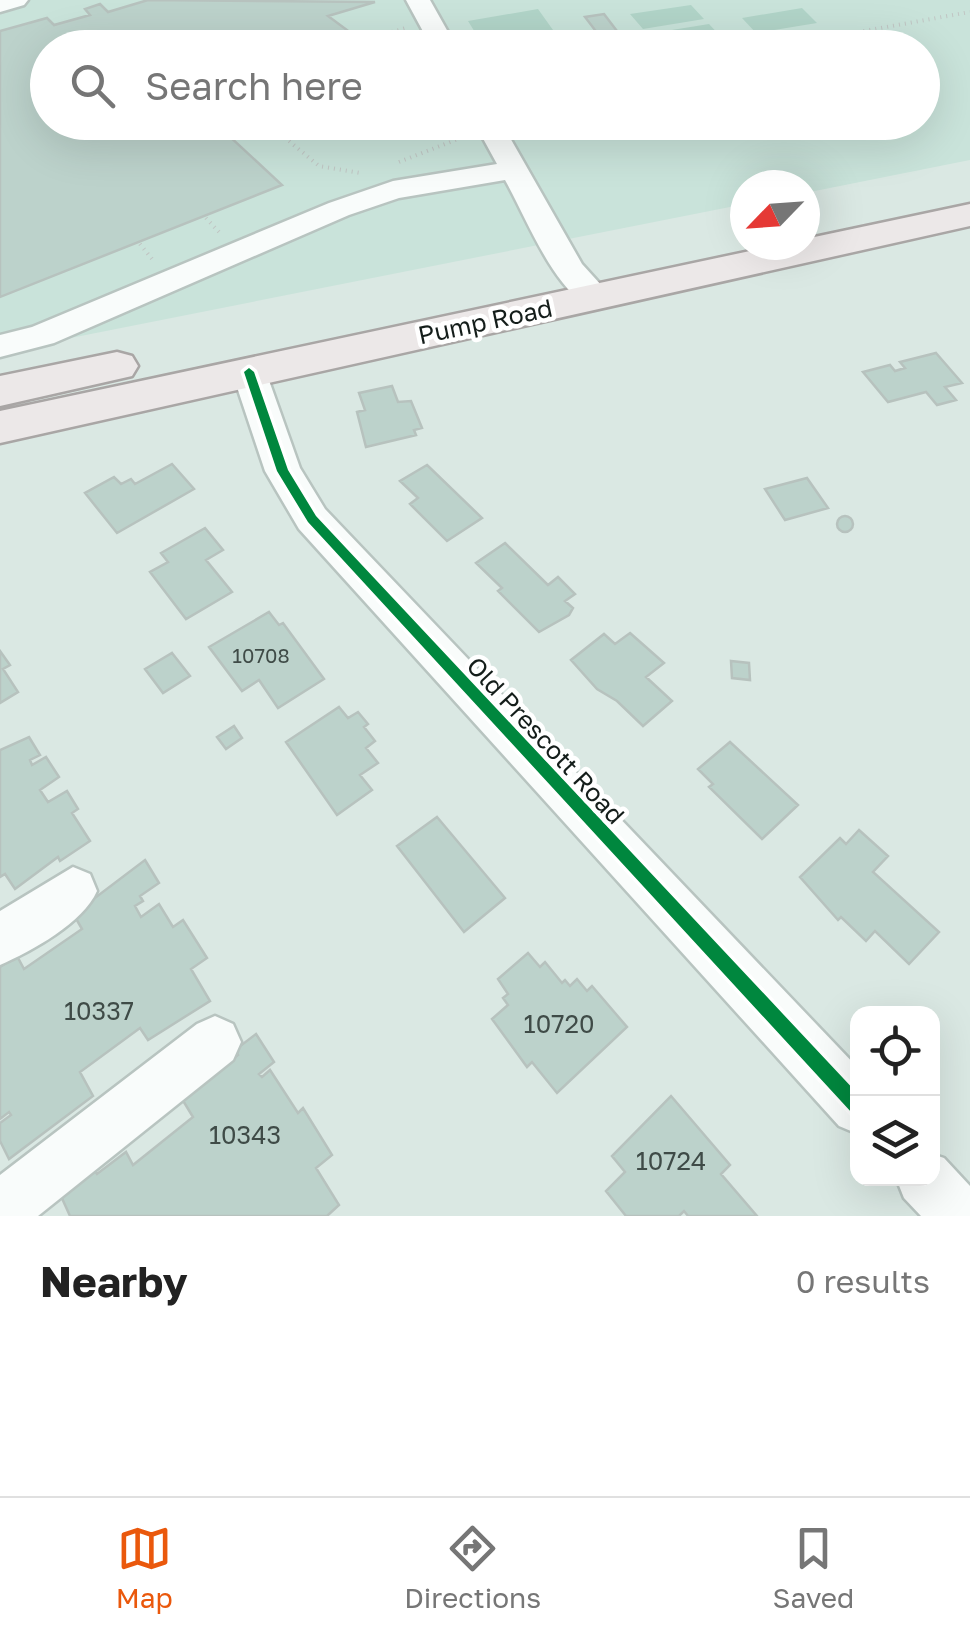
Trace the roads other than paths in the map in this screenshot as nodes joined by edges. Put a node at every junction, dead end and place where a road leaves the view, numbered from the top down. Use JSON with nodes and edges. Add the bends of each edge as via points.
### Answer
{"nodes":[{"id":1,"x":16,"y":0,"type":"edge"},
{"id":2,"x":418,"y":0,"type":"edge"},
{"id":3,"x":0,"y":4,"type":"edge"},
{"id":4,"x":435,"y":30,"type":"edge"},
{"id":5,"x":491,"y":140,"type":"edge"},
{"id":6,"x":514,"y":170,"type":"junction"},
{"id":7,"x":970,"y":187,"type":"edge"},
{"id":8,"x":970,"y":216,"type":"edge"},
{"id":9,"x":820,"y":218,"type":"edge"},
{"id":10,"x":730,"y":239,"type":"edge"},
{"id":11,"x":583,"y":283,"type":"junction"},
{"id":12,"x":0,"y":346,"type":"edge"},
{"id":13,"x":249,"y":372,"type":"junction"},
{"id":14,"x":0,"y":391,"type":"edge"},
{"id":15,"x":0,"y":427,"type":"edge"},
{"id":16,"x":73,"y":891,"type":"dead end"},
{"id":17,"x":0,"y":940,"type":"edge"},
{"id":18,"x":215,"y":1042,"type":"dead end"},
{"id":19,"x":850,"y":1099,"type":"edge"},
{"id":20,"x":931,"y":1186,"type":"edge"},
{"id":21,"x":0,"y":1210,"type":"edge"},
{"id":22,"x":959,"y":1216,"type":"edge"}],
"edges":[{"from":1,"to":3,"type":"street"},
{"from":2,"to":4,"type":"street"},
{"from":5,"to":6,"type":"street"},
{"from":6,"to":11,"type":"street"},
{"from":6,"to":12,"type":"street","via":[[394,190],[42,335]]},
{"from":7,"to":9,"type":"main road"},
{"from":8,"to":11,"type":"main road","name":"Pump Road"},
{"from":10,"to":11,"type":"main road","name":"Pump Road"},
{"from":11,"to":13,"type":"main road","name":"Pump Road"},
{"from":11,"to":14,"type":"main road","name":"Pump Road"},
{"from":13,"to":15,"type":"main road","name":"Pump Road"},
{"from":13,"to":19,"type":"street","name":"Old Prescott Road","via":[[282,471],[312,519]]},
{"from":16,"to":17,"type":"street"},
{"from":18,"to":21,"type":"street"},
{"from":20,"to":22,"type":"street"}]}
